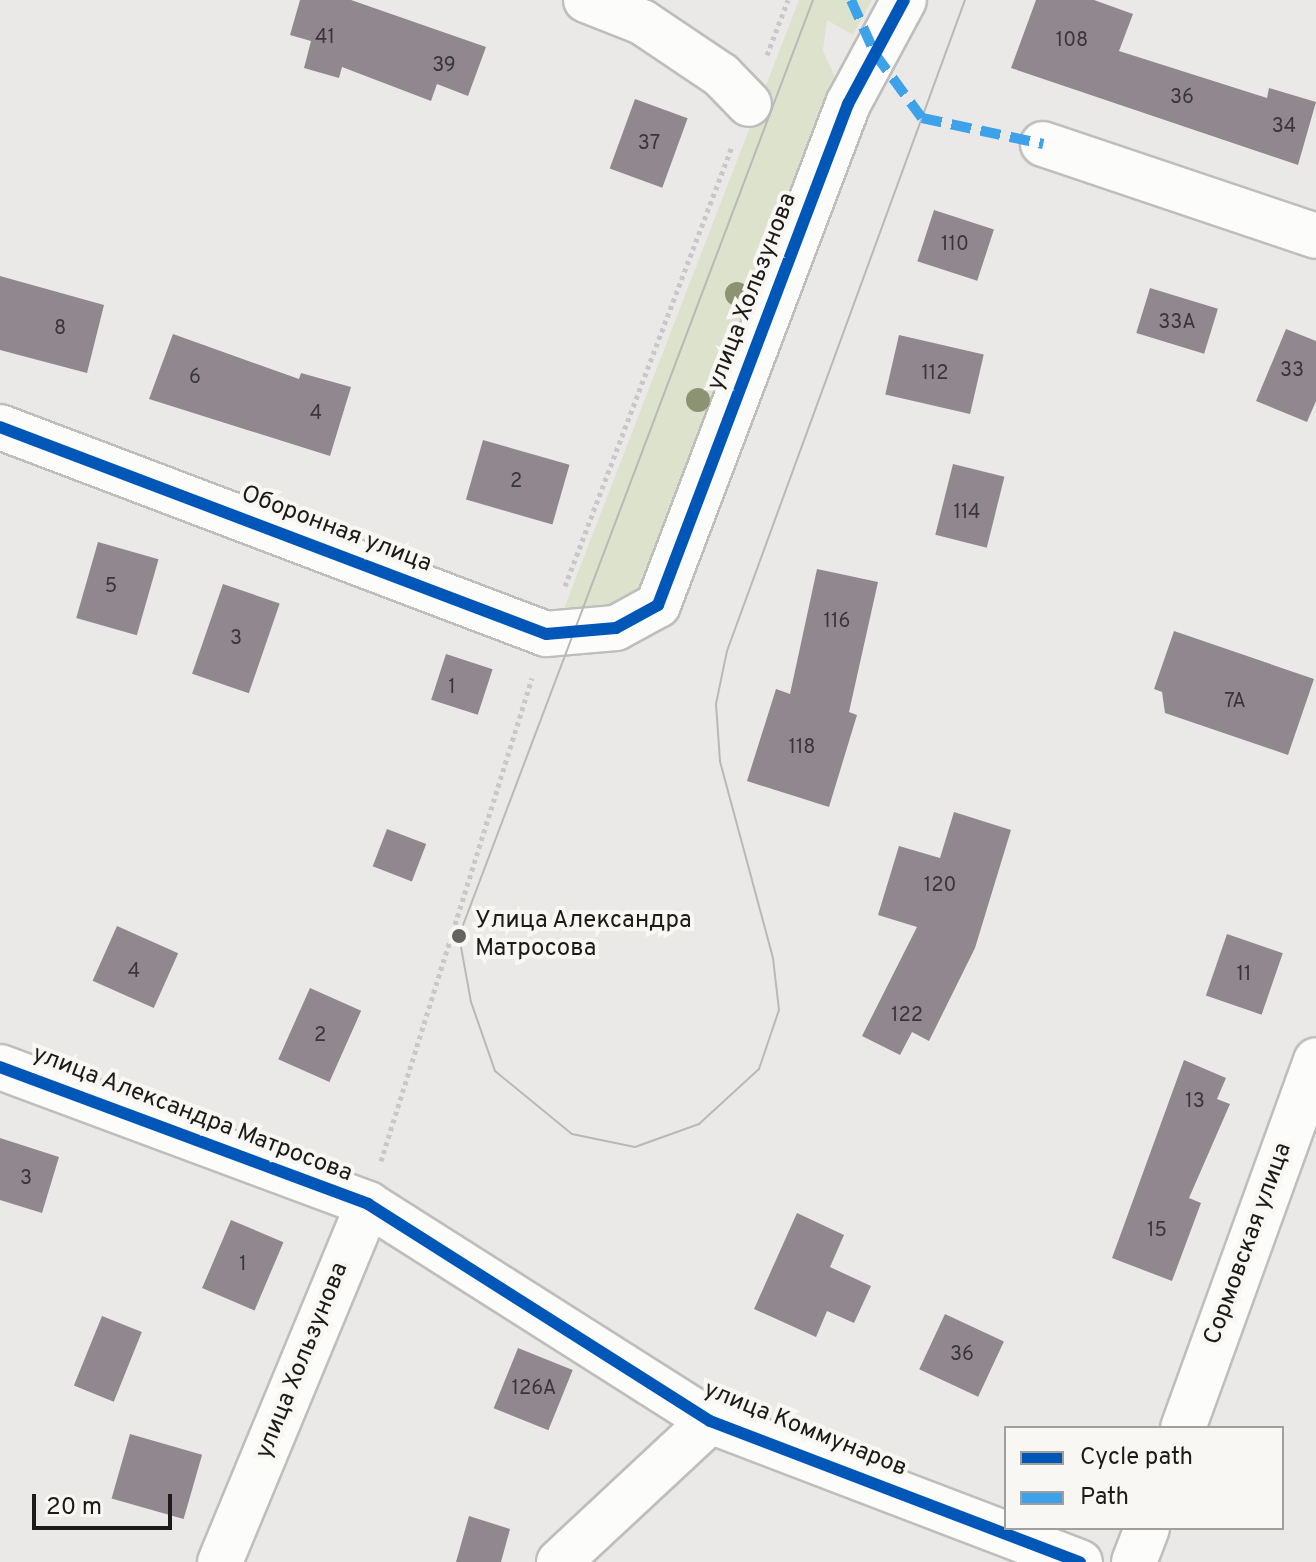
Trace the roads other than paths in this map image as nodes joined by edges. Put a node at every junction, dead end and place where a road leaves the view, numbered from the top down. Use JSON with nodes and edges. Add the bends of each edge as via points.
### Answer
{"nodes":[{"id":1,"x":586,"y":0,"type":"edge"},
{"id":2,"x":904,"y":0,"type":"edge"},
{"id":3,"x":749,"y":104,"type":"dead end"},
{"id":4,"x":1043,"y":144,"type":"dead end"},
{"id":5,"x":1316,"y":236,"type":"edge"},
{"id":6,"x":0,"y":427,"type":"edge"},
{"id":7,"x":658,"y":605,"type":"joint"},
{"id":8,"x":1316,"y":1060,"type":"edge"},
{"id":9,"x":0,"y":1067,"type":"edge"},
{"id":10,"x":368,"y":1204,"type":"junction"},
{"id":11,"x":710,"y":1421,"type":"junction"},
{"id":12,"x":1184,"y":1426,"type":"edge"},
{"id":13,"x":1146,"y":1530,"type":"edge"},
{"id":14,"x":220,"y":1562,"type":"edge"},
{"id":15,"x":559,"y":1562,"type":"edge"},
{"id":16,"x":1080,"y":1562,"type":"edge"},
{"id":17,"x":1134,"y":1562,"type":"edge"}],
"edges":[{"from":1,"to":3,"type":"street","via":[[642,22],[721,75]]},
{"from":2,"to":7,"type":"street","name":"улица Хользунова","via":[[848,104]]},
{"from":4,"to":5,"type":"street"},
{"from":6,"to":7,"type":"street","name":"Оборонная улица","via":[[546,634],[616,628]]},
{"from":8,"to":12,"type":"street","name":"Сормовская улица"},
{"from":9,"to":10,"type":"street","name":"улица Александра Матросова"},
{"from":10,"to":11,"type":"street","name":"улица Коммунаров"},
{"from":10,"to":14,"type":"street","name":"улица Хользунова"},
{"from":11,"to":15,"type":"street"},
{"from":11,"to":16,"type":"street","name":"улица Коммунаров"},
{"from":13,"to":17,"type":"street"}]}
